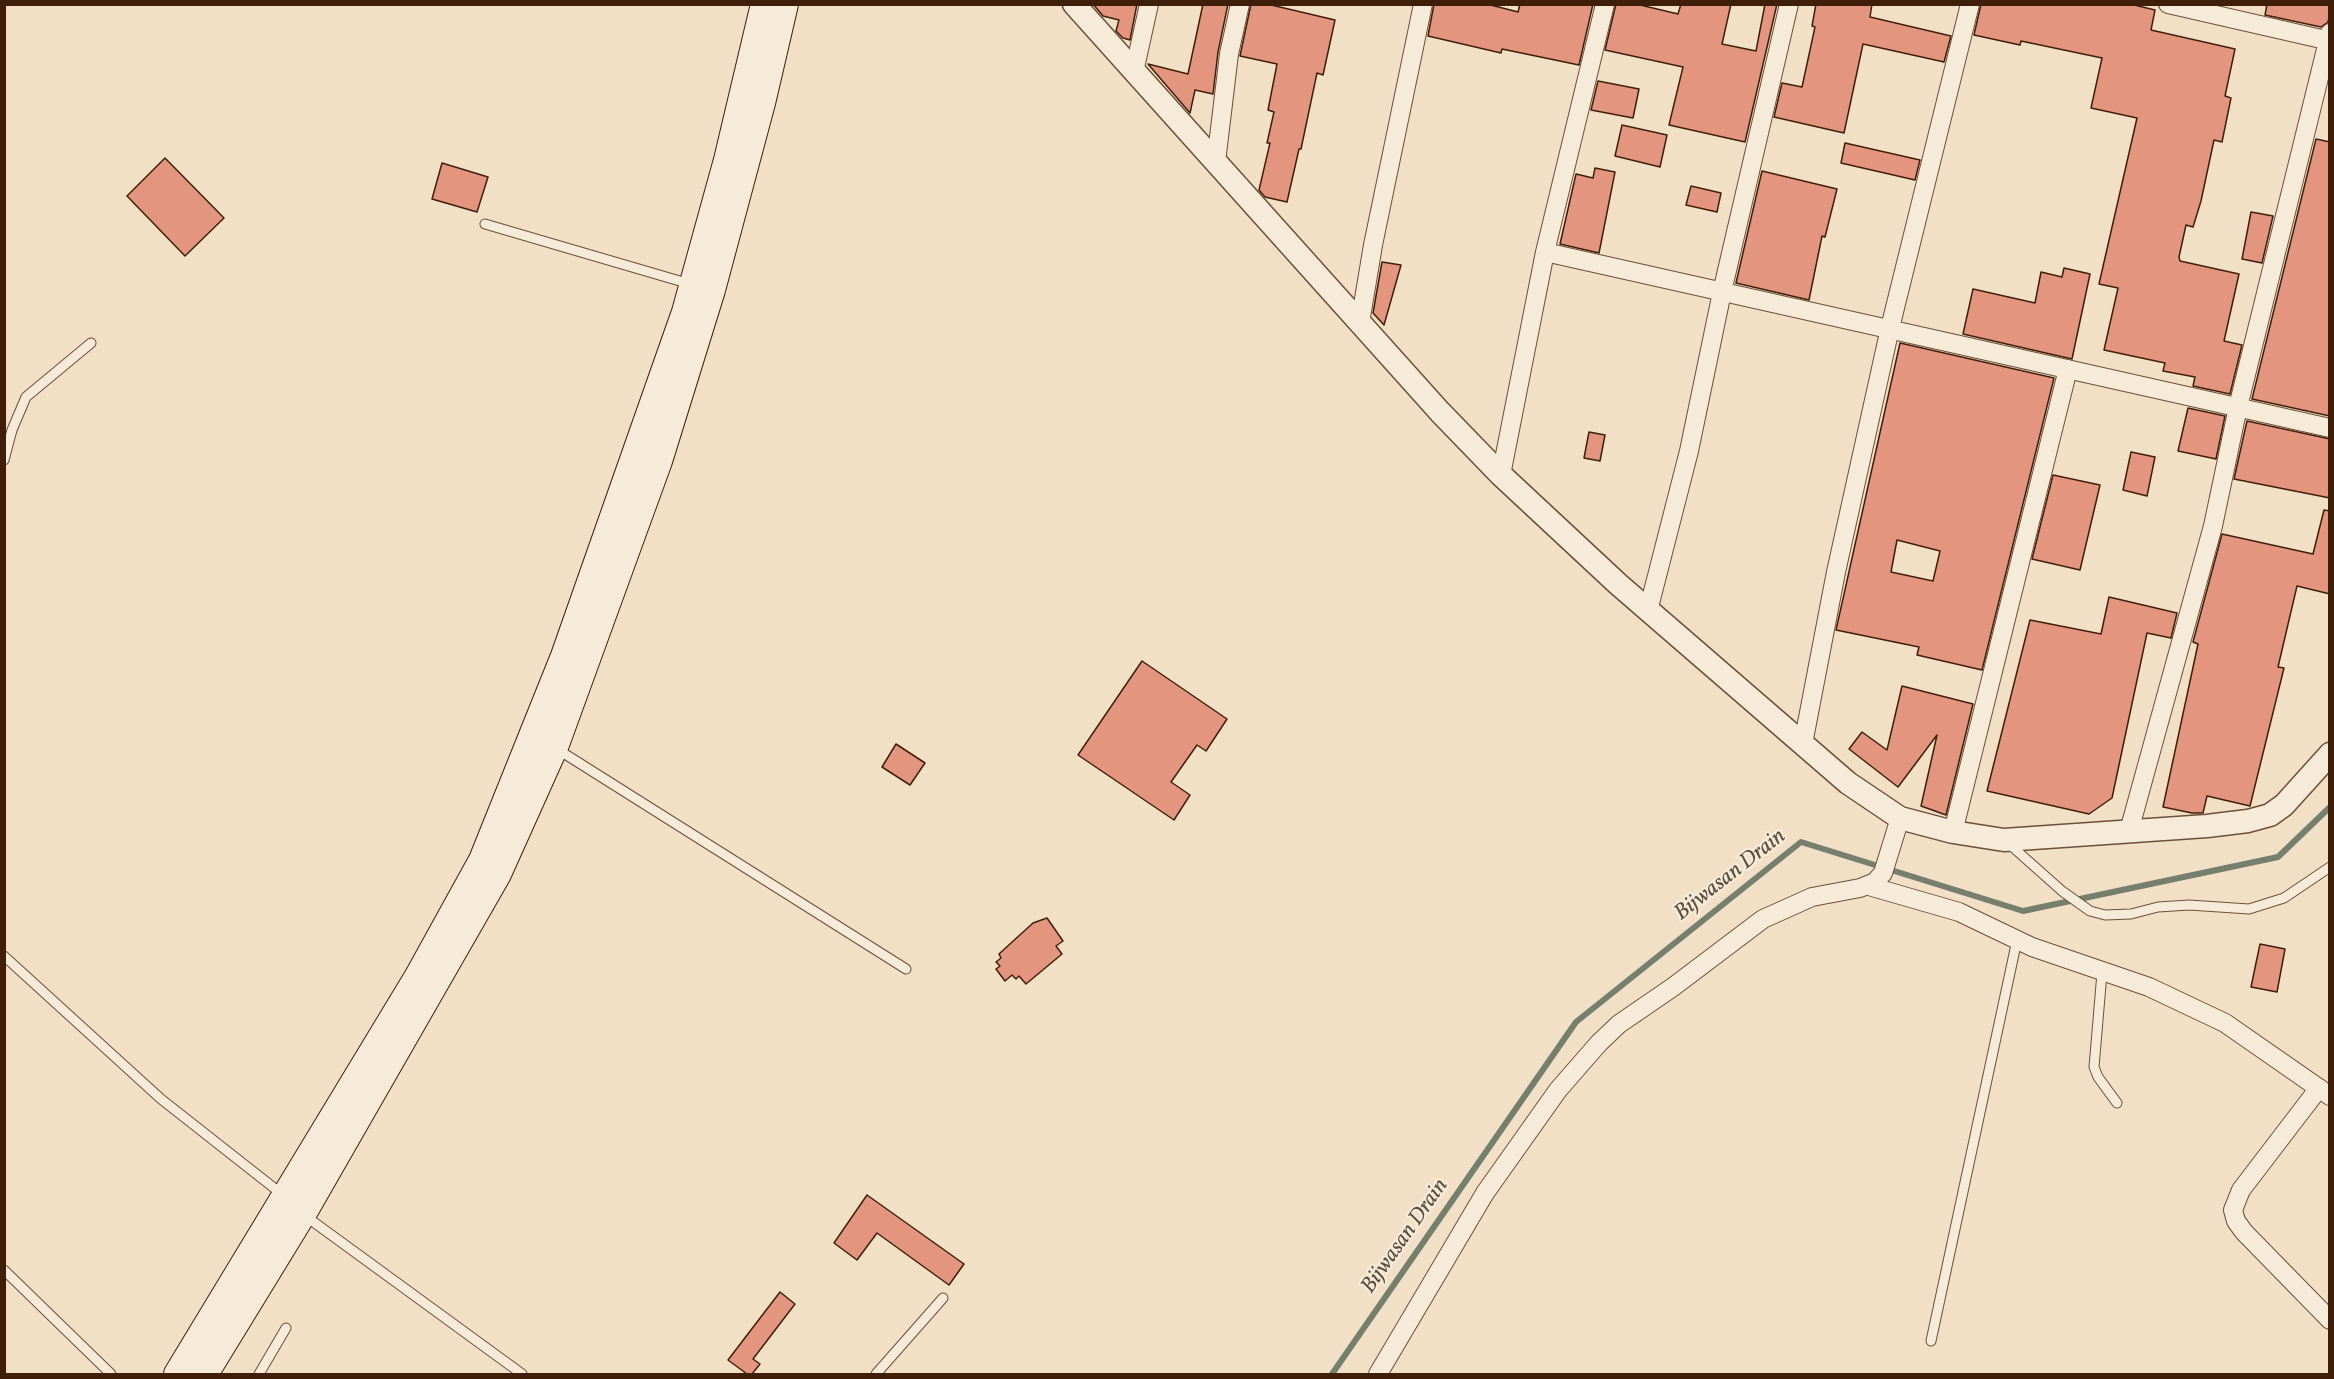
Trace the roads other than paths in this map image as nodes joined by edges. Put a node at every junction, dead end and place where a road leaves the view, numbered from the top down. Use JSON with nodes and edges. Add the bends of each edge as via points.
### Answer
{"nodes":[{"id":1,"x":764,"y":4,"type":"edge"},
{"id":2,"x":785,"y":4,"type":"edge"},
{"id":3,"x":1074,"y":4,"type":"edge"},
{"id":4,"x":1149,"y":4,"type":"edge"},
{"id":5,"x":1240,"y":4,"type":"edge"},
{"id":6,"x":1423,"y":4,"type":"edge"},
{"id":7,"x":1605,"y":4,"type":"edge"},
{"id":8,"x":1789,"y":4,"type":"edge"},
{"id":9,"x":1970,"y":4,"type":"edge"},
{"id":10,"x":2168,"y":4,"type":"edge"},
{"id":11,"x":2329,"y":38,"type":"edge"},
{"id":12,"x":1134,"y":72,"type":"junction"},
{"id":13,"x":1216,"y":162,"type":"junction"},
{"id":14,"x":485,"y":224,"type":"dead end"},
{"id":15,"x":1545,"y":252,"type":"junction"},
{"id":16,"x":692,"y":285,"type":"junction"},
{"id":17,"x":1722,"y":292,"type":"junction"},
{"id":18,"x":1360,"y":323,"type":"junction"},
{"id":19,"x":1890,"y":328,"type":"junction"},
{"id":20,"x":91,"y":343,"type":"dead end"},
{"id":21,"x":2068,"y":369,"type":"junction"},
{"id":22,"x":2238,"y":408,"type":"junction"},
{"id":23,"x":2330,"y":428,"type":"edge"},
{"id":24,"x":4,"y":460,"type":"edge"},
{"id":25,"x":1501,"y":475,"type":"junction"},
{"id":26,"x":1648,"y":611,"type":"junction"},
{"id":27,"x":1803,"y":744,"type":"junction"},
{"id":28,"x":555,"y":747,"type":"junction"},
{"id":29,"x":2330,"y":754,"type":"edge"},
{"id":30,"x":1898,"y":824,"type":"junction"},
{"id":31,"x":2129,"y":831,"type":"junction"},
{"id":32,"x":1953,"y":832,"type":"junction"},
{"id":33,"x":2004,"y":840,"type":"junction"},
{"id":34,"x":2330,"y":867,"type":"edge"},
{"id":35,"x":1879,"y":882,"type":"junction"},
{"id":36,"x":2017,"y":939,"type":"junction"},
{"id":37,"x":4,"y":956,"type":"edge"},
{"id":38,"x":906,"y":969,"type":"dead end"},
{"id":39,"x":2102,"y":973,"type":"junction"},
{"id":40,"x":2324,"y":1092,"type":"edge"},
{"id":41,"x":2117,"y":1103,"type":"dead end"},
{"id":42,"x":294,"y":1205,"type":"junction"},
{"id":43,"x":4,"y":1270,"type":"edge"},
{"id":44,"x":943,"y":1298,"type":"dead end"},
{"id":45,"x":2330,"y":1320,"type":"edge"},
{"id":46,"x":286,"y":1328,"type":"dead end"},
{"id":47,"x":1931,"y":1341,"type":"dead end"},
{"id":48,"x":111,"y":1374,"type":"edge"},
{"id":49,"x":177,"y":1374,"type":"edge"},
{"id":50,"x":205,"y":1374,"type":"edge"},
{"id":51,"x":259,"y":1374,"type":"edge"},
{"id":52,"x":522,"y":1374,"type":"edge"},
{"id":53,"x":876,"y":1374,"type":"edge"},
{"id":54,"x":1378,"y":1374,"type":"edge"}],
"edges":[{"from":1,"to":16,"type":"main road"},
{"from":2,"to":28,"type":"main road","via":[[705,312],[658,461]]},
{"from":3,"to":12,"type":"street"},
{"from":4,"to":12,"type":"street"},
{"from":5,"to":13,"type":"street","via":[[1229,54]]},
{"from":6,"to":18,"type":"street"},
{"from":7,"to":15,"type":"street"},
{"from":8,"to":17,"type":"street"},
{"from":9,"to":19,"type":"street"},
{"from":10,"to":11,"type":"street"},
{"from":11,"to":22,"type":"street"},
{"from":12,"to":13,"type":"street"},
{"from":13,"to":18,"type":"street"},
{"from":14,"to":16,"type":"lane"},
{"from":15,"to":17,"type":"street"},
{"from":15,"to":25,"type":"street"},
{"from":16,"to":42,"type":"main road","via":[[564,656],[482,860]]},
{"from":17,"to":19,"type":"street"},
{"from":17,"to":26,"type":"street","via":[[1689,452]]},
{"from":18,"to":25,"type":"street"},
{"from":19,"to":21,"type":"street"},
{"from":19,"to":27,"type":"street"},
{"from":20,"to":24,"type":"lane","via":[[26,397]]},
{"from":21,"to":22,"type":"street"},
{"from":21,"to":32,"type":"street"},
{"from":22,"to":23,"type":"street"},
{"from":22,"to":31,"type":"street","via":[[2213,526]]},
{"from":25,"to":26,"type":"street"},
{"from":26,"to":27,"type":"street"},
{"from":27,"to":30,"type":"street"},
{"from":28,"to":38,"type":"lane"},
{"from":28,"to":42,"type":"main road","via":[[498,874]]},
{"from":29,"to":31,"type":"street","via":[[2307,782],[2270,815],[2206,826]]},
{"from":30,"to":32,"type":"street"},
{"from":30,"to":35,"type":"street"},
{"from":31,"to":33,"type":"street"},
{"from":32,"to":33,"type":"street"},
{"from":33,"to":34,"type":"lane","via":[[2090,910],[2116,915],[2158,907],[2249,909],[2284,898]]},
{"from":35,"to":36,"type":"street"},
{"from":35,"to":54,"type":"street","via":[[1812,897],[1763,919],[1619,1024],[1599,1043],[1558,1090],[1485,1193]]},
{"from":36,"to":39,"type":"street"},
{"from":36,"to":47,"type":"lane"},
{"from":37,"to":42,"type":"lane","via":[[161,1099]]},
{"from":39,"to":40,"type":"street","via":[[2149,987],[2225,1023]]},
{"from":39,"to":41,"type":"lane","via":[[2094,1067]]},
{"from":40,"to":45,"type":"street","via":[[2241,1190],[2233,1210],[2244,1232]]},
{"from":42,"to":49,"type":"main road"},
{"from":42,"to":50,"type":"main road"},
{"from":42,"to":52,"type":"lane"},
{"from":43,"to":48,"type":"lane"},
{"from":44,"to":53,"type":"lane"},
{"from":46,"to":51,"type":"lane"}]}
